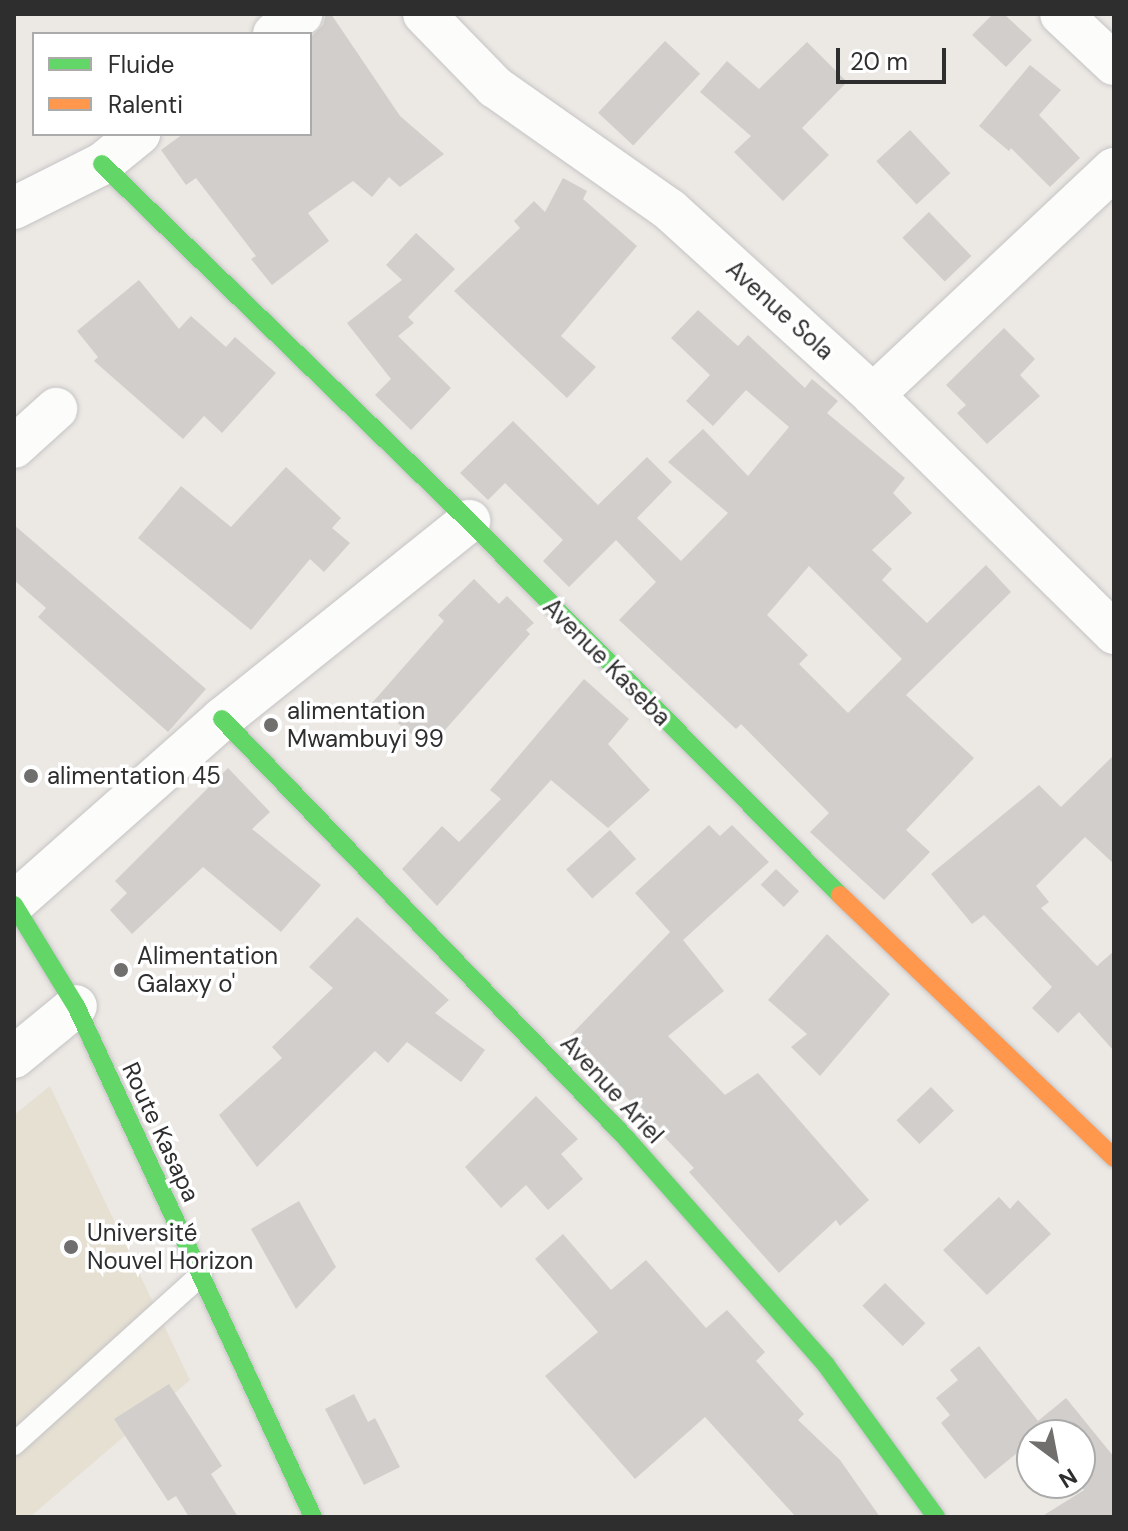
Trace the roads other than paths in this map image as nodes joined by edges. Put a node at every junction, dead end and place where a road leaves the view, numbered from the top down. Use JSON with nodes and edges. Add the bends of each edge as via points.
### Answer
{"nodes":[{"id":1,"x":302,"y":14,"type":"edge"},
{"id":2,"x":424,"y":14,"type":"edge"},
{"id":3,"x":1061,"y":14,"type":"edge"},
{"id":4,"x":277,"y":32,"type":"edge"},
{"id":5,"x":1114,"y":64,"type":"edge"},
{"id":6,"x":137,"y":136,"type":"edge"},
{"id":7,"x":102,"y":164,"type":"junction"},
{"id":8,"x":1114,"y":169,"type":"edge"},
{"id":9,"x":14,"y":208,"type":"edge"},
{"id":10,"x":873,"y":395,"type":"junction"},
{"id":11,"x":56,"y":409,"type":"dead end"},
{"id":12,"x":14,"y":447,"type":"edge"},
{"id":13,"x":469,"y":521,"type":"junction"},
{"id":14,"x":1114,"y":633,"type":"edge"},
{"id":15,"x":222,"y":719,"type":"junction"},
{"id":16,"x":14,"y":904,"type":"edge"},
{"id":17,"x":76,"y":1006,"type":"junction"},
{"id":18,"x":14,"y":1057,"type":"edge"},
{"id":19,"x":1114,"y":1158,"type":"edge"},
{"id":20,"x":201,"y":1275,"type":"junction"},
{"id":21,"x":14,"y":1444,"type":"edge"},
{"id":22,"x":313,"y":1517,"type":"edge"},
{"id":23,"x":936,"y":1517,"type":"edge"}],
"edges":[{"from":1,"to":4,"type":"street"},
{"from":2,"to":10,"type":"street","name":"Avenue Sola","via":[[495,87],[670,210]]},
{"from":3,"to":5,"type":"street"},
{"from":6,"to":7,"type":"street"},
{"from":7,"to":9,"type":"street"},
{"from":7,"to":13,"type":"street","name":"Avenue Kaseba"},
{"from":8,"to":10,"type":"street"},
{"from":10,"to":14,"type":"street","name":"Avenue Sola"},
{"from":11,"to":12,"type":"street"},
{"from":13,"to":15,"type":"street"},
{"from":13,"to":19,"type":"street","name":"Avenue Kaseba","via":[[774,832]]},
{"from":15,"to":16,"type":"street"},
{"from":15,"to":23,"type":"street","name":"Avenue Ariel","via":[[626,1138],[826,1365]]},
{"from":16,"to":17,"type":"street","name":"Route Kasapa"},
{"from":17,"to":18,"type":"street"},
{"from":17,"to":20,"type":"street","name":"Route Kasapa"},
{"from":20,"to":21,"type":"lane"},
{"from":20,"to":22,"type":"street","name":"Route Kasapa"}]}
